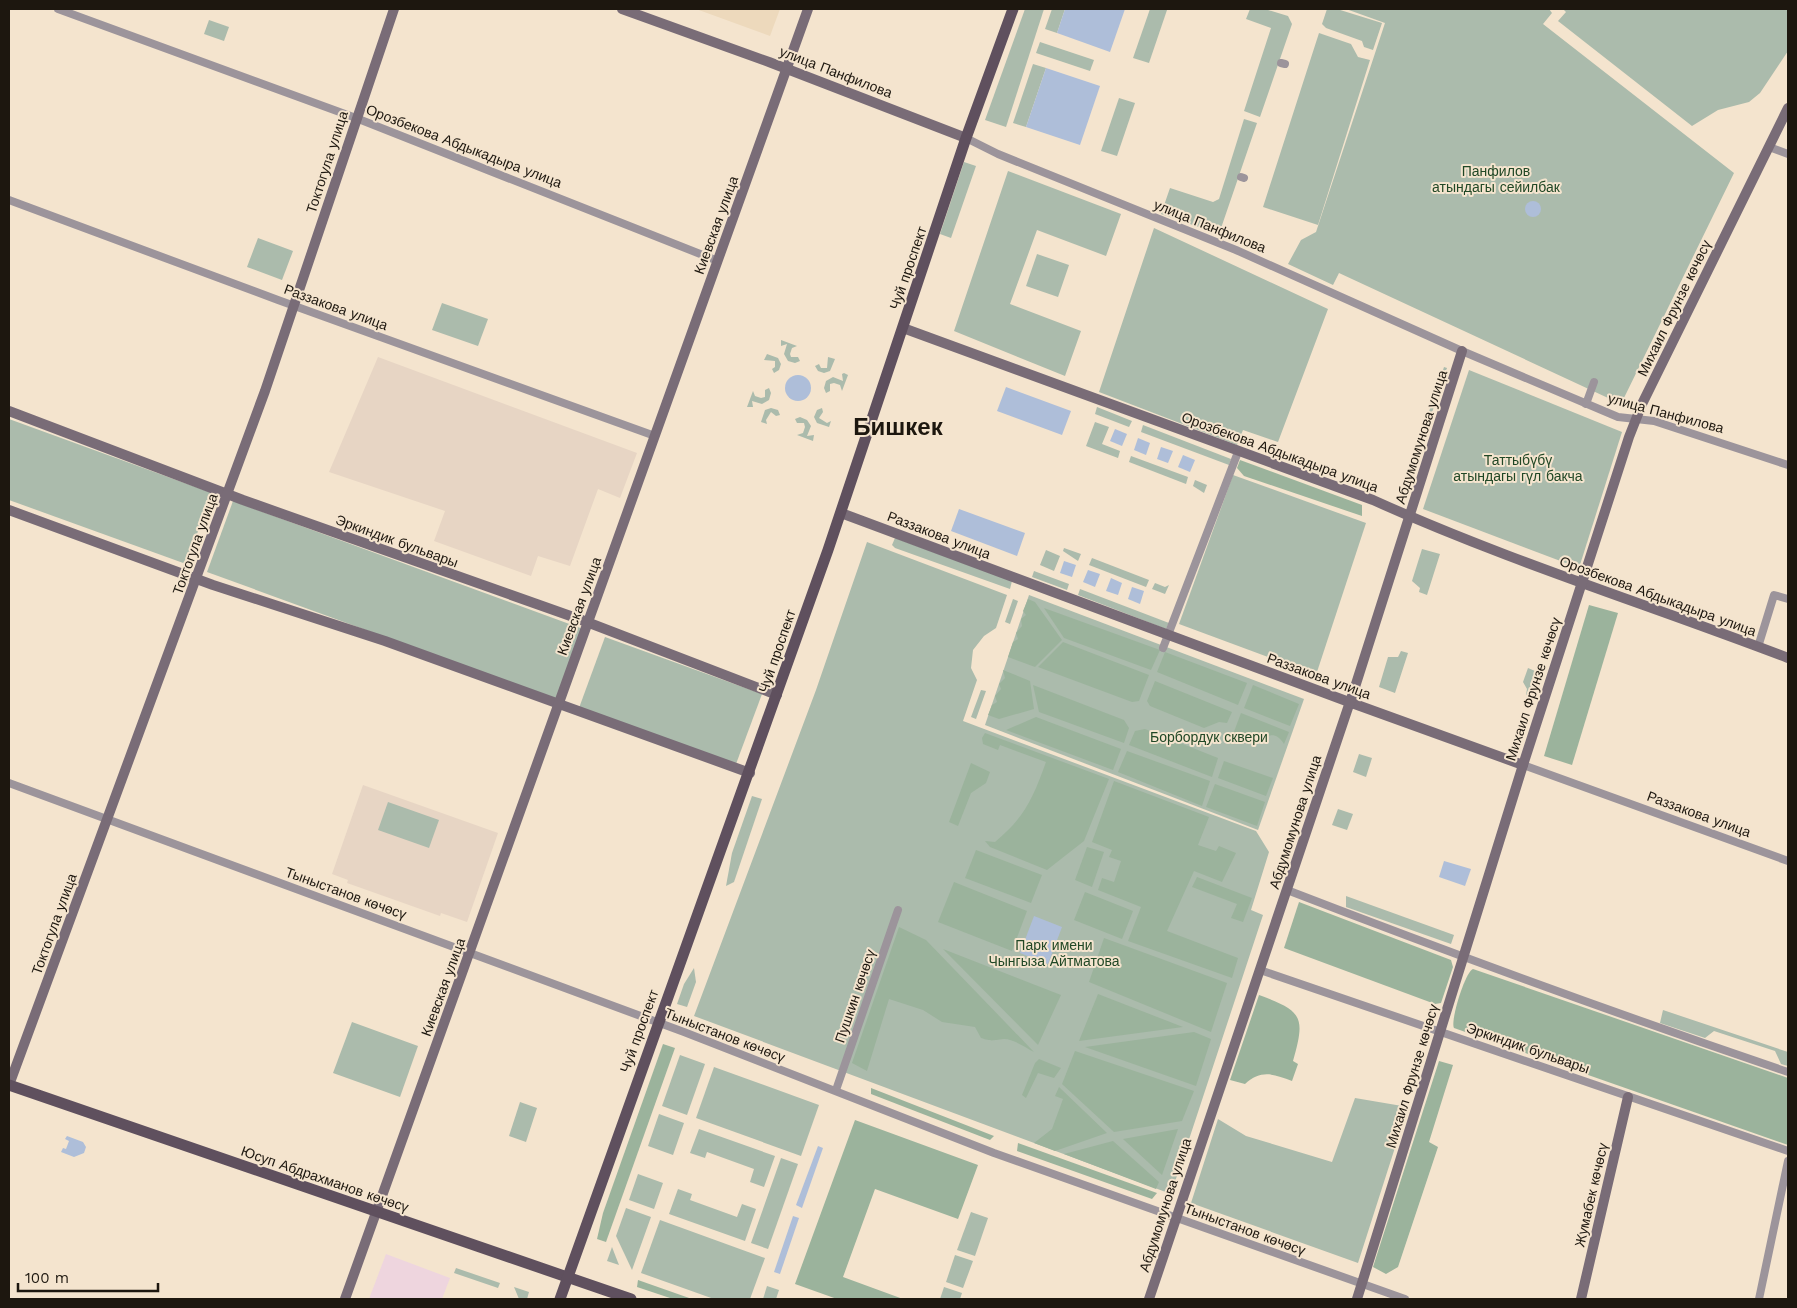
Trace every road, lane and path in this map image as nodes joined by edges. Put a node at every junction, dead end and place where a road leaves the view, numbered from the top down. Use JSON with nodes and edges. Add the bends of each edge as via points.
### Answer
{"nodes":[{"id":1,"x":58,"y":9,"type":"edge"},
{"id":2,"x":394,"y":9,"type":"edge"},
{"id":3,"x":622,"y":9,"type":"edge"},
{"id":4,"x":808,"y":9,"type":"edge"},
{"id":5,"x":1013,"y":9,"type":"edge"},
{"id":6,"x":786,"y":69,"type":"junction"},
{"id":7,"x":1788,"y":108,"type":"edge"},
{"id":8,"x":356,"y":118,"type":"junction"},
{"id":9,"x":966,"y":138,"type":"junction"},
{"id":10,"x":1769,"y":147,"type":"junction"},
{"id":11,"x":1788,"y":154,"type":"edge"},
{"id":12,"x":9,"y":200,"type":"edge"},
{"id":13,"x":718,"y":261,"type":"junction"},
{"id":14,"x":295,"y":306,"type":"junction"},
{"id":15,"x":903,"y":328,"type":"junction"},
{"id":16,"x":1462,"y":351,"type":"junction"},
{"id":17,"x":1594,"y":382,"type":"dead end"},
{"id":18,"x":1586,"y":404,"type":"junction"},
{"id":19,"x":9,"y":411,"type":"edge"},
{"id":20,"x":1636,"y":420,"type":"junction"},
{"id":21,"x":655,"y":436,"type":"junction"},
{"id":22,"x":1238,"y":452,"type":"junction"},
{"id":23,"x":1788,"y":465,"type":"edge"},
{"id":24,"x":228,"y":494,"type":"junction"},
{"id":25,"x":9,"y":510,"type":"edge"},
{"id":26,"x":841,"y":513,"type":"junction"},
{"id":27,"x":1409,"y":517,"type":"junction"},
{"id":28,"x":196,"y":578,"type":"junction"},
{"id":29,"x":1581,"y":583,"type":"junction"},
{"id":30,"x":1788,"y":599,"type":"edge"},
{"id":31,"x":588,"y":623,"type":"junction"},
{"id":32,"x":1168,"y":635,"type":"junction"},
{"id":33,"x":1758,"y":647,"type":"junction"},
{"id":34,"x":1163,"y":648,"type":"dead end"},
{"id":35,"x":1788,"y":658,"type":"edge"},
{"id":36,"x":777,"y":695,"type":"junction"},
{"id":37,"x":1349,"y":702,"type":"junction"},
{"id":38,"x":559,"y":704,"type":"junction"},
{"id":39,"x":1523,"y":765,"type":"junction"},
{"id":40,"x":750,"y":772,"type":"junction"},
{"id":41,"x":9,"y":783,"type":"edge"},
{"id":42,"x":107,"y":820,"type":"junction"},
{"id":43,"x":1788,"y":861,"type":"edge"},
{"id":44,"x":1286,"y":890,"type":"junction"},
{"id":45,"x":898,"y":910,"type":"dead end"},
{"id":46,"x":470,"y":953,"type":"junction"},
{"id":47,"x":1464,"y":957,"type":"junction"},
{"id":48,"x":1260,"y":970,"type":"junction"},
{"id":49,"x":658,"y":1022,"type":"junction"},
{"id":50,"x":1440,"y":1032,"type":"junction"},
{"id":51,"x":1788,"y":1072,"type":"edge"},
{"id":52,"x":9,"y":1085,"type":"edge"},
{"id":53,"x":836,"y":1090,"type":"junction"},
{"id":54,"x":1628,"y":1097,"type":"junction"},
{"id":55,"x":1788,"y":1151,"type":"edge"},
{"id":56,"x":1788,"y":1161,"type":"edge"},
{"id":57,"x":377,"y":1212,"type":"junction"},
{"id":58,"x":1175,"y":1217,"type":"junction"},
{"id":59,"x":568,"y":1278,"type":"junction"},
{"id":60,"x":1361,"y":1284,"type":"junction"},
{"id":61,"x":345,"y":1299,"type":"edge"},
{"id":62,"x":560,"y":1299,"type":"edge"},
{"id":63,"x":632,"y":1299,"type":"edge"},
{"id":64,"x":1148,"y":1299,"type":"edge"},
{"id":65,"x":1357,"y":1299,"type":"edge"},
{"id":66,"x":1405,"y":1299,"type":"edge"},
{"id":67,"x":1581,"y":1299,"type":"edge"},
{"id":68,"x":1758,"y":1299,"type":"edge"}],
"edges":[{"from":1,"to":8,"type":"street","name":"Орозбекова Абдыкадыра улица"},
{"from":2,"to":8,"type":"street","name":"Токтогула улица"},
{"from":3,"to":6,"type":"street","name":"улица Панфилова"},
{"from":4,"to":6,"type":"street","name":"Киевская улица"},
{"from":5,"to":9,"type":"main road","name":"Чуй проспект"},
{"from":6,"to":9,"type":"street","name":"улица Панфилова"},
{"from":6,"to":13,"type":"street","name":"Киевская улица"},
{"from":7,"to":10,"type":"street","name":"Михаил Фрунзе көчөсү"},
{"from":8,"to":13,"type":"street","name":"Орозбекова Абдыкадыра улица"},
{"from":8,"to":14,"type":"street","name":"Токтогула улица"},
{"from":9,"to":15,"type":"main road","name":"Чуй проспект"},
{"from":9,"to":16,"type":"street","name":"улица Панфилова","via":[[998,154],[1236,250]]},
{"from":10,"to":11,"type":"street"},
{"from":10,"to":20,"type":"street","name":"Михаил Фрунзе көчөсү"},
{"from":12,"to":14,"type":"street","name":"Раззакова улица"},
{"from":13,"to":21,"type":"street","name":"Киевская улица"},
{"from":14,"to":21,"type":"street","name":"Раззакова улица"},
{"from":14,"to":24,"type":"street","name":"Токтогула улица"},
{"from":15,"to":22,"type":"street","name":"Орозбекова Абдыкадыра улица"},
{"from":15,"to":26,"type":"main road","name":"Чуй проспект"},
{"from":16,"to":18,"type":"street","name":"улица Панфилова"},
{"from":16,"to":27,"type":"street","name":"Абдумомунова улица"},
{"from":17,"to":18,"type":"street"},
{"from":18,"to":20,"type":"street","name":"улица Панфилова","via":[[1618,417]]},
{"from":19,"to":24,"type":"street","name":"Эркиндик бульвары"},
{"from":20,"to":23,"type":"street","name":"улица Панфилова","via":[[1654,421]]},
{"from":20,"to":29,"type":"street","name":"Михаил Фрунзе көчөсү"},
{"from":21,"to":31,"type":"street","name":"Киевская улица"},
{"from":22,"to":27,"type":"street","name":"Орозбекова Абдыкадыра улица","via":[[1373,500]]},
{"from":22,"to":32,"type":"street"},
{"from":24,"to":28,"type":"street","name":"Токтогула улица"},
{"from":24,"to":31,"type":"street","name":"Эркиндик бульвары"},
{"from":25,"to":28,"type":"street"},
{"from":26,"to":32,"type":"street","name":"Раззакова улица"},
{"from":26,"to":36,"type":"main road","name":"Чуй проспект"},
{"from":27,"to":29,"type":"street","name":"Орозбекова Абдыкадыра улица"},
{"from":27,"to":37,"type":"street","name":"Абдумомунова улица"},
{"from":28,"to":38,"type":"street"},
{"from":28,"to":42,"type":"street","name":"Токтогула улица"},
{"from":29,"to":33,"type":"street","name":"Орозбекова Абдыкадыра улица"},
{"from":29,"to":39,"type":"street","name":"Михаил Фрунзе көчөсү"},
{"from":30,"to":33,"type":"street","name":"Орозбекова Абдыкадыра улица","via":[[1774,595]]},
{"from":31,"to":36,"type":"street","name":"Эркиндик бульвары"},
{"from":31,"to":38,"type":"street","name":"Киевская улица"},
{"from":32,"to":34,"type":"street"},
{"from":32,"to":37,"type":"street","name":"Раззакова улица"},
{"from":33,"to":35,"type":"street","name":"Орозбекова Абдыкадыра улица"},
{"from":36,"to":40,"type":"main road","name":"Чуй проспект"},
{"from":37,"to":39,"type":"street","name":"Раззакова улица"},
{"from":37,"to":44,"type":"street","name":"Абдумомунова улица"},
{"from":38,"to":40,"type":"street"},
{"from":38,"to":46,"type":"street","name":"Киевская улица"},
{"from":39,"to":43,"type":"street","name":"Раззакова улица"},
{"from":39,"to":47,"type":"street","name":"Михаил Фрунзе көчөсү"},
{"from":40,"to":49,"type":"main road","name":"Чуй проспект"},
{"from":41,"to":42,"type":"street","name":"Тыныстанов көчөсү"},
{"from":42,"to":46,"type":"street","name":"Тыныстанов көчөсү"},
{"from":42,"to":52,"type":"street","name":"Токтогула улица"},
{"from":44,"to":47,"type":"street"},
{"from":44,"to":48,"type":"street","name":"Абдумомунова улица"},
{"from":45,"to":53,"type":"street","name":"Пушкин көчөсү"},
{"from":46,"to":49,"type":"street","name":"Тыныстанов көчөсү"},
{"from":46,"to":57,"type":"street","name":"Киевская улица"},
{"from":47,"to":50,"type":"street","name":"Михаил Фрунзе көчөсү"},
{"from":47,"to":51,"type":"street"},
{"from":48,"to":50,"type":"street","name":"Эркиндик бульвары"},
{"from":48,"to":58,"type":"street","name":"Абдумомунова улица"},
{"from":49,"to":53,"type":"street","name":"Тыныстанов көчөсү"},
{"from":49,"to":59,"type":"main road","name":"Чуй проспект"},
{"from":50,"to":54,"type":"street","name":"Эркиндик бульвары"},
{"from":50,"to":60,"type":"street","name":"Михаил Фрунзе көчөсү"},
{"from":52,"to":57,"type":"main road","name":"Юсуп Абдрахманов көчөсү"},
{"from":53,"to":58,"type":"street","name":"Тыныстанов көчөсү","via":[[994,1153]]},
{"from":54,"to":55,"type":"street","name":"Эркиндик бульвары"},
{"from":54,"to":67,"type":"street","name":"Жумабек көчөсү"},
{"from":56,"to":68,"type":"street"},
{"from":57,"to":59,"type":"main road","name":"Юсуп Абдрахманов көчөсү"},
{"from":57,"to":61,"type":"street","name":"Киевская улица"},
{"from":58,"to":60,"type":"street","name":"Тыныстанов көчөсү"},
{"from":58,"to":64,"type":"street","name":"Абдумомунова улица"},
{"from":59,"to":62,"type":"main road","name":"Чуй проспект"},
{"from":59,"to":63,"type":"main road","name":"Юсуп Абдрахманов көчөсү"},
{"from":60,"to":65,"type":"street","name":"Михаил Фрунзе көчөсү"},
{"from":60,"to":66,"type":"street","name":"Тыныстанов көчөсү"}]}
